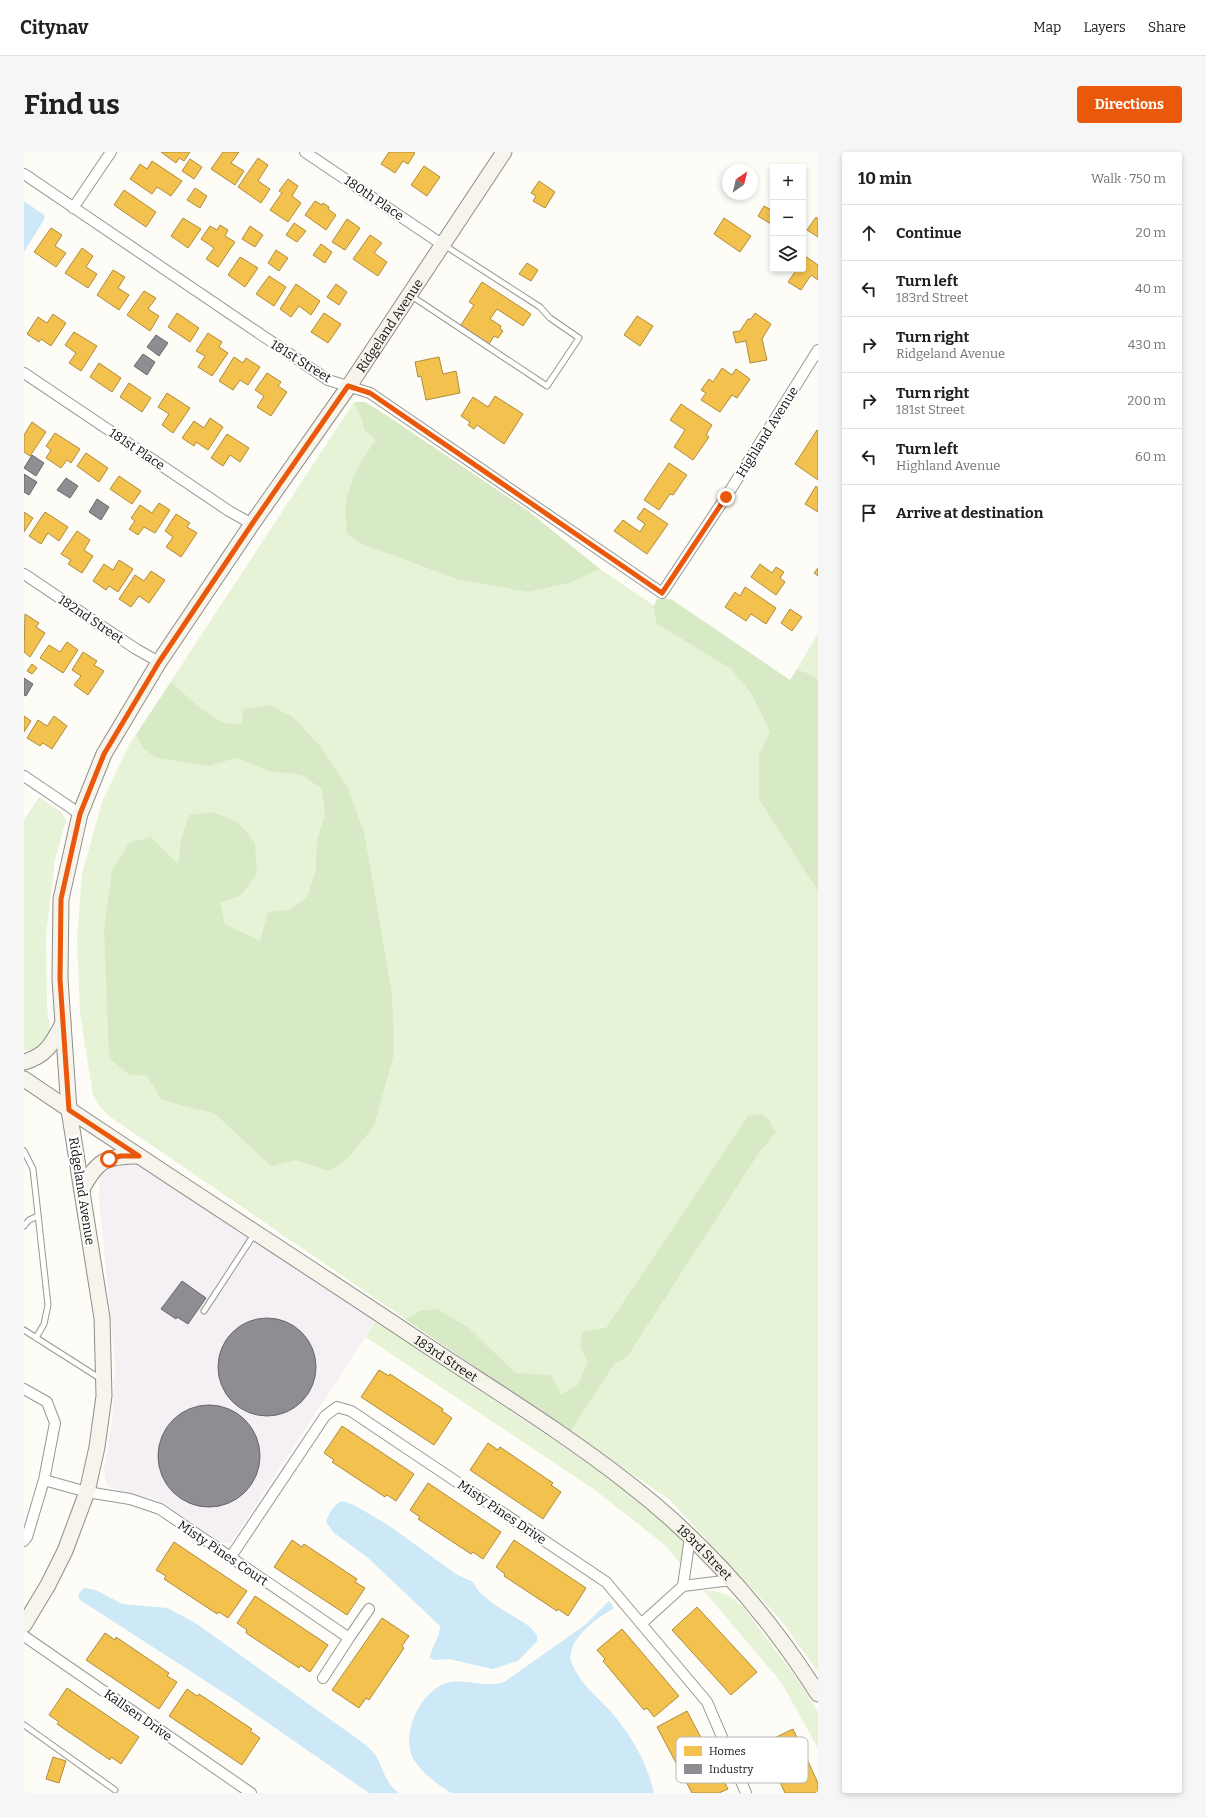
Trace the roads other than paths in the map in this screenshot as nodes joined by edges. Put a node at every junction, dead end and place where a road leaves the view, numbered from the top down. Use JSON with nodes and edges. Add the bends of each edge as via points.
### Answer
{"nodes":[{"id":1,"x":111,"y":152,"type":"edge"},
{"id":2,"x":306,"y":152,"type":"edge"},
{"id":3,"x":504,"y":152,"type":"edge"},
{"id":4,"x":24,"y":174,"type":"edge"},
{"id":5,"x":74,"y":208,"type":"junction"},
{"id":6,"x":443,"y":245,"type":"junction"},
{"id":7,"x":409,"y":295,"type":"junction"},
{"id":8,"x":818,"y":350,"type":"edge"},
{"id":9,"x":24,"y":373,"type":"edge"},
{"id":10,"x":348,"y":386,"type":"junction"},
{"id":11,"x":252,"y":524,"type":"junction"},
{"id":12,"x":24,"y":574,"type":"edge"},
{"id":13,"x":662,"y":593,"type":"joint"},
{"id":14,"x":159,"y":662,"type":"junction"},
{"id":15,"x":24,"y":776,"type":"edge"},
{"id":16,"x":80,"y":814,"type":"junction"},
{"id":17,"x":63,"y":1023,"type":"junction"},
{"id":18,"x":24,"y":1062,"type":"edge"},
{"id":19,"x":24,"y":1079,"type":"edge"},
{"id":20,"x":69,"y":1110,"type":"junction"},
{"id":21,"x":24,"y":1151,"type":"edge"},
{"id":22,"x":139,"y":1156,"type":"junction"},
{"id":23,"x":82,"y":1189,"type":"junction"},
{"id":24,"x":38,"y":1216,"type":"junction"},
{"id":25,"x":24,"y":1226,"type":"edge"},
{"id":26,"x":256,"y":1233,"type":"junction"},
{"id":27,"x":204,"y":1311,"type":"dead end"},
{"id":28,"x":24,"y":1330,"type":"edge"},
{"id":29,"x":36,"y":1338,"type":"junction"},
{"id":30,"x":104,"y":1380,"type":"junction"},
{"id":31,"x":24,"y":1389,"type":"edge"},
{"id":32,"x":44,"y":1480,"type":"junction"},
{"id":33,"x":87,"y":1492,"type":"junction"},
{"id":34,"x":690,"y":1537,"type":"junction"},
{"id":35,"x":24,"y":1541,"type":"edge"},
{"id":36,"x":230,"y":1558,"type":"junction"},
{"id":37,"x":731,"y":1580,"type":"junction"},
{"id":38,"x":683,"y":1586,"type":"junction"},
{"id":39,"x":369,"y":1609,"type":"dead end"},
{"id":40,"x":641,"y":1624,"type":"junction"},
{"id":41,"x":24,"y":1625,"type":"edge"},
{"id":42,"x":24,"y":1636,"type":"edge"},
{"id":43,"x":349,"y":1638,"type":"junction"},
{"id":44,"x":323,"y":1678,"type":"dead end"},
{"id":45,"x":818,"y":1694,"type":"edge"},
{"id":46,"x":24,"y":1724,"type":"edge"},
{"id":47,"x":722,"y":1737,"type":"edge"},
{"id":48,"x":742,"y":1783,"type":"edge"},
{"id":49,"x":114,"y":1790,"type":"dead end"},
{"id":50,"x":252,"y":1793,"type":"edge"},
{"id":51,"x":746,"y":1793,"type":"edge"}],
"edges":[{"from":1,"to":5,"type":"street"},
{"from":2,"to":6,"type":"street","name":"180th Place"},
{"from":3,"to":6,"type":"street","name":"Ridgeland Avenue"},
{"from":4,"to":5,"type":"street","name":"181st Street"},
{"from":5,"to":10,"type":"street","name":"181st Street","via":[[328,380]]},
{"from":6,"to":7,"type":"street","name":"Ridgeland Avenue"},
{"from":6,"to":7,"type":"lane","via":[[540,307],[550,318],[579,338],[547,386]]},
{"from":7,"to":10,"type":"street","name":"Ridgeland Avenue"},
{"from":8,"to":13,"type":"street","name":"Highland Avenue"},
{"from":9,"to":11,"type":"street","name":"181st Place"},
{"from":10,"to":11,"type":"street","name":"Ridgeland Avenue"},
{"from":10,"to":13,"type":"street","name":"181st Street","via":[[370,393]]},
{"from":11,"to":14,"type":"street","name":"Ridgeland Avenue"},
{"from":12,"to":14,"type":"street","name":"182nd Street"},
{"from":14,"to":16,"type":"street","name":"Ridgeland Avenue","via":[[104,754]]},
{"from":15,"to":16,"type":"street"},
{"from":16,"to":17,"type":"street","name":"Ridgeland Avenue","via":[[61,899],[60,979]]},
{"from":17,"to":18,"type":"street","via":[[51,1046],[35,1059]]},
{"from":17,"to":20,"type":"street","name":"Ridgeland Avenue"},
{"from":19,"to":20,"type":"street","name":"183rd Street"},
{"from":20,"to":22,"type":"street","name":"183rd Street"},
{"from":20,"to":23,"type":"street","name":"Ridgeland Avenue"},
{"from":21,"to":24,"type":"lane","via":[[33,1170]]},
{"from":22,"to":23,"type":"street","via":[[121,1156],[101,1162],[92,1171]]},
{"from":22,"to":26,"type":"street","name":"183rd Street"},
{"from":23,"to":30,"type":"street","name":"Ridgeland Avenue","via":[[102,1318]]},
{"from":24,"to":25,"type":"lane"},
{"from":24,"to":29,"type":"lane","via":[[48,1305],[44,1324]]},
{"from":26,"to":27,"type":"lane"},
{"from":26,"to":34,"type":"street","name":"183rd Street","via":[[579,1447],[630,1485]]},
{"from":28,"to":29,"type":"lane"},
{"from":29,"to":30,"type":"lane"},
{"from":30,"to":33,"type":"street","name":"Ridgeland Avenue","via":[[98,1447]]},
{"from":31,"to":32,"type":"street","via":[[47,1402],[55,1423]]},
{"from":32,"to":33,"type":"street","name":"Misty Pines Court"},
{"from":32,"to":35,"type":"street"},
{"from":33,"to":36,"type":"street","name":"Misty Pines Court","via":[[130,1499],[160,1509]]},
{"from":33,"to":41,"type":"street","name":"Ridgeland Avenue","via":[[65,1551]]},
{"from":34,"to":37,"type":"street","name":"183rd Street"},
{"from":34,"to":38,"type":"street"},
{"from":36,"to":40,"type":"street","name":"Misty Pines Drive","via":[[325,1416],[337,1407],[351,1411],[606,1582]]},
{"from":36,"to":43,"type":"street","name":"Misty Pines Court"},
{"from":37,"to":38,"type":"street"},
{"from":37,"to":45,"type":"street","name":"183rd Street","via":[[784,1644]]},
{"from":38,"to":40,"type":"street"},
{"from":39,"to":43,"type":"street"},
{"from":40,"to":47,"type":"street","name":"Misty Pines Drive","via":[[707,1702]]},
{"from":42,"to":50,"type":"street","name":"Kallsen Drive"},
{"from":43,"to":44,"type":"street"},
{"from":46,"to":49,"type":"lane"},
{"from":48,"to":51,"type":"street","name":"Misty Pines Drive"}]}
